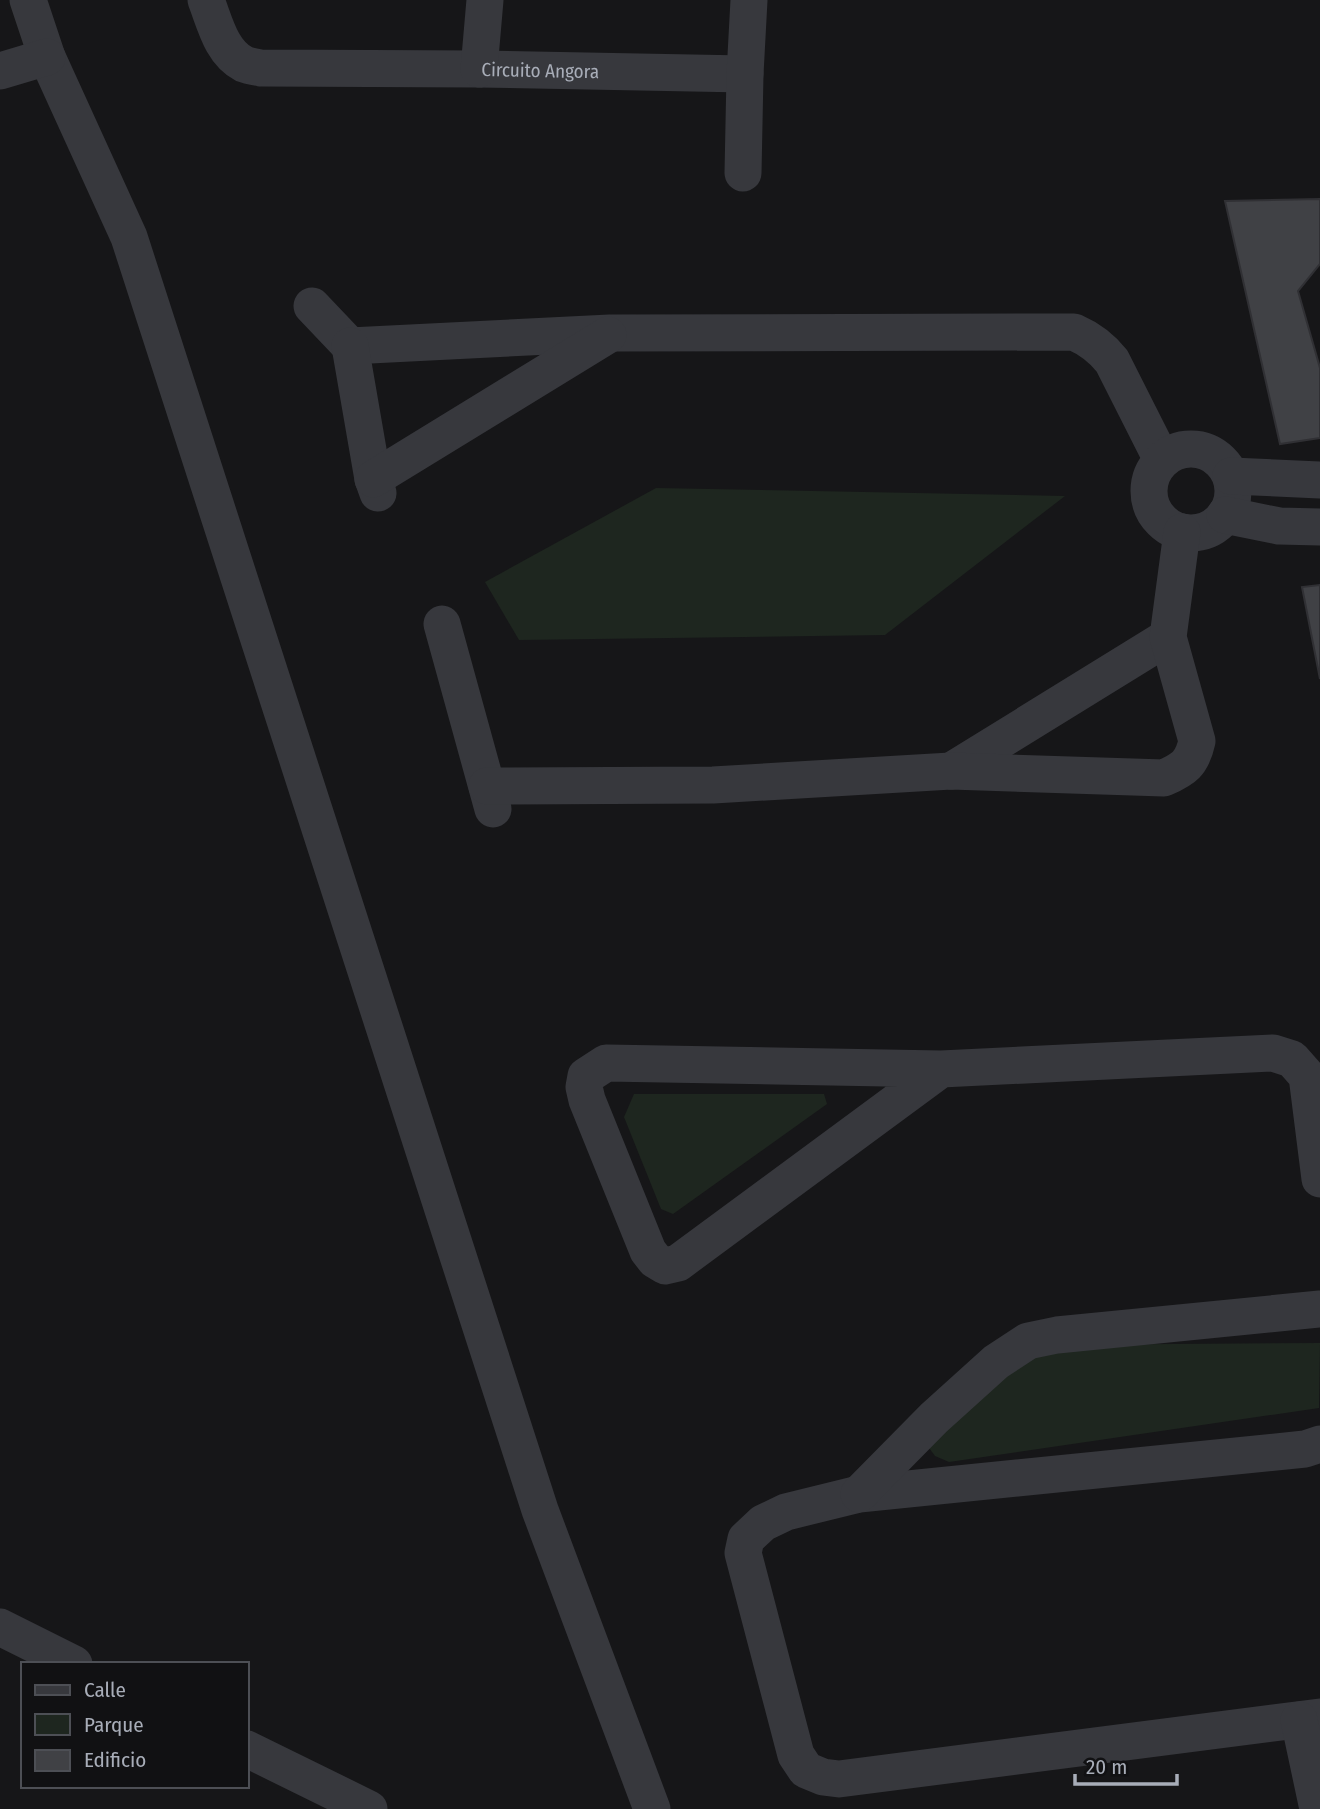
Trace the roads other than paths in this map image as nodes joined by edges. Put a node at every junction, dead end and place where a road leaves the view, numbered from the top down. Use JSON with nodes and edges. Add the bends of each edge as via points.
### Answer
{"nodes":[{"id":1,"x":28,"y":0,"type":"edge"},
{"id":2,"x":485,"y":0,"type":"edge"},
{"id":3,"x":749,"y":0,"type":"edge"},
{"id":4,"x":207,"y":1,"type":"edge"},
{"id":5,"x":47,"y":57,"type":"junction"},
{"id":6,"x":479,"y":69,"type":"junction"},
{"id":7,"x":0,"y":71,"type":"edge"},
{"id":8,"x":745,"y":74,"type":"junction"},
{"id":9,"x":743,"y":173,"type":"dead end"},
{"id":10,"x":312,"y":306,"type":"dead end"},
{"id":11,"x":610,"y":333,"type":"junction"},
{"id":12,"x":350,"y":346,"type":"junction"},
{"id":13,"x":1162,"y":460,"type":"junction"},
{"id":14,"x":1231,"y":476,"type":"junction"},
{"id":15,"x":1320,"y":480,"type":"edge"},
{"id":16,"x":1225,"y":515,"type":"junction"},
{"id":17,"x":1320,"y":527,"type":"edge"},
{"id":18,"x":1182,"y":532,"type":"junction"},
{"id":19,"x":442,"y":624,"type":"dead end"},
{"id":20,"x":1168,"y":637,"type":"junction"},
{"id":21,"x":951,"y":771,"type":"junction"},
{"id":22,"x":941,"y":1069,"type":"junction"},
{"id":23,"x":1320,"y":1178,"type":"edge"},
{"id":24,"x":1320,"y":1309,"type":"edge"},
{"id":25,"x":1320,"y":1444,"type":"edge"},
{"id":26,"x":859,"y":1494,"type":"junction"},
{"id":27,"x":0,"y":1627,"type":"edge"},
{"id":28,"x":70,"y":1662,"type":"edge"},
{"id":29,"x":1310,"y":1718,"type":"edge"},
{"id":30,"x":248,"y":1749,"type":"edge"},
{"id":31,"x":369,"y":1809,"type":"edge"},
{"id":32,"x":652,"y":1809,"type":"edge"},
{"id":33,"x":1318,"y":1809,"type":"edge"}],
"edges":[{"from":1,"to":5,"type":"street"},
{"from":2,"to":6,"type":"street"},
{"from":3,"to":8,"type":"street"},
{"from":4,"to":6,"type":"street","name":"Circuito Angora","via":[[222,42],[245,64],[261,68]]},
{"from":5,"to":7,"type":"street"},
{"from":5,"to":32,"type":"street","via":[[129,237],[540,1510]]},
{"from":6,"to":8,"type":"street","name":"Circuito Angora"},
{"from":8,"to":9,"type":"street"},
{"from":10,"to":12,"type":"street"},
{"from":11,"to":12,"type":"street"},
{"from":11,"to":12,"type":"street","via":[[375,486]]},
{"from":11,"to":13,"type":"street","via":[[1074,332],[1095,343],[1112,361]]},
{"from":13,"to":14,"type":"street","via":[[1174,452],[1201,450],[1214,455]]},
{"from":13,"to":18,"type":"street","via":[[1149,483],[1152,509],[1159,520]]},
{"from":14,"to":15,"type":"street"},
{"from":14,"to":16,"type":"street","via":[[1231,503]]},
{"from":16,"to":17,"type":"street","via":[[1279,526]]},
{"from":16,"to":18,"type":"street","via":[[1207,530]]},
{"from":18,"to":20,"type":"street"},
{"from":19,"to":21,"type":"street","via":[[490,798]]},
{"from":20,"to":21,"type":"street"},
{"from":20,"to":21,"type":"street","via":[[1196,741],[1194,756],[1182,770],[1164,778]]},
{"from":22,"to":22,"type":"street","via":[[606,1063],[586,1076],[584,1087],[648,1251],[665,1266],[678,1263]]},
{"from":22,"to":23,"type":"street","via":[[1273,1053],[1292,1059],[1307,1076]]},
{"from":24,"to":26,"type":"street","via":[[1028,1341],[954,1399]]},
{"from":25,"to":26,"type":"street"},
{"from":26,"to":29,"type":"street","via":[[786,1512],[763,1523],[746,1539],[743,1553],[796,1755],[806,1770],[839,1779]]},
{"from":27,"to":28,"type":"street"},
{"from":29,"to":33,"type":"street"},
{"from":30,"to":31,"type":"street"}]}
